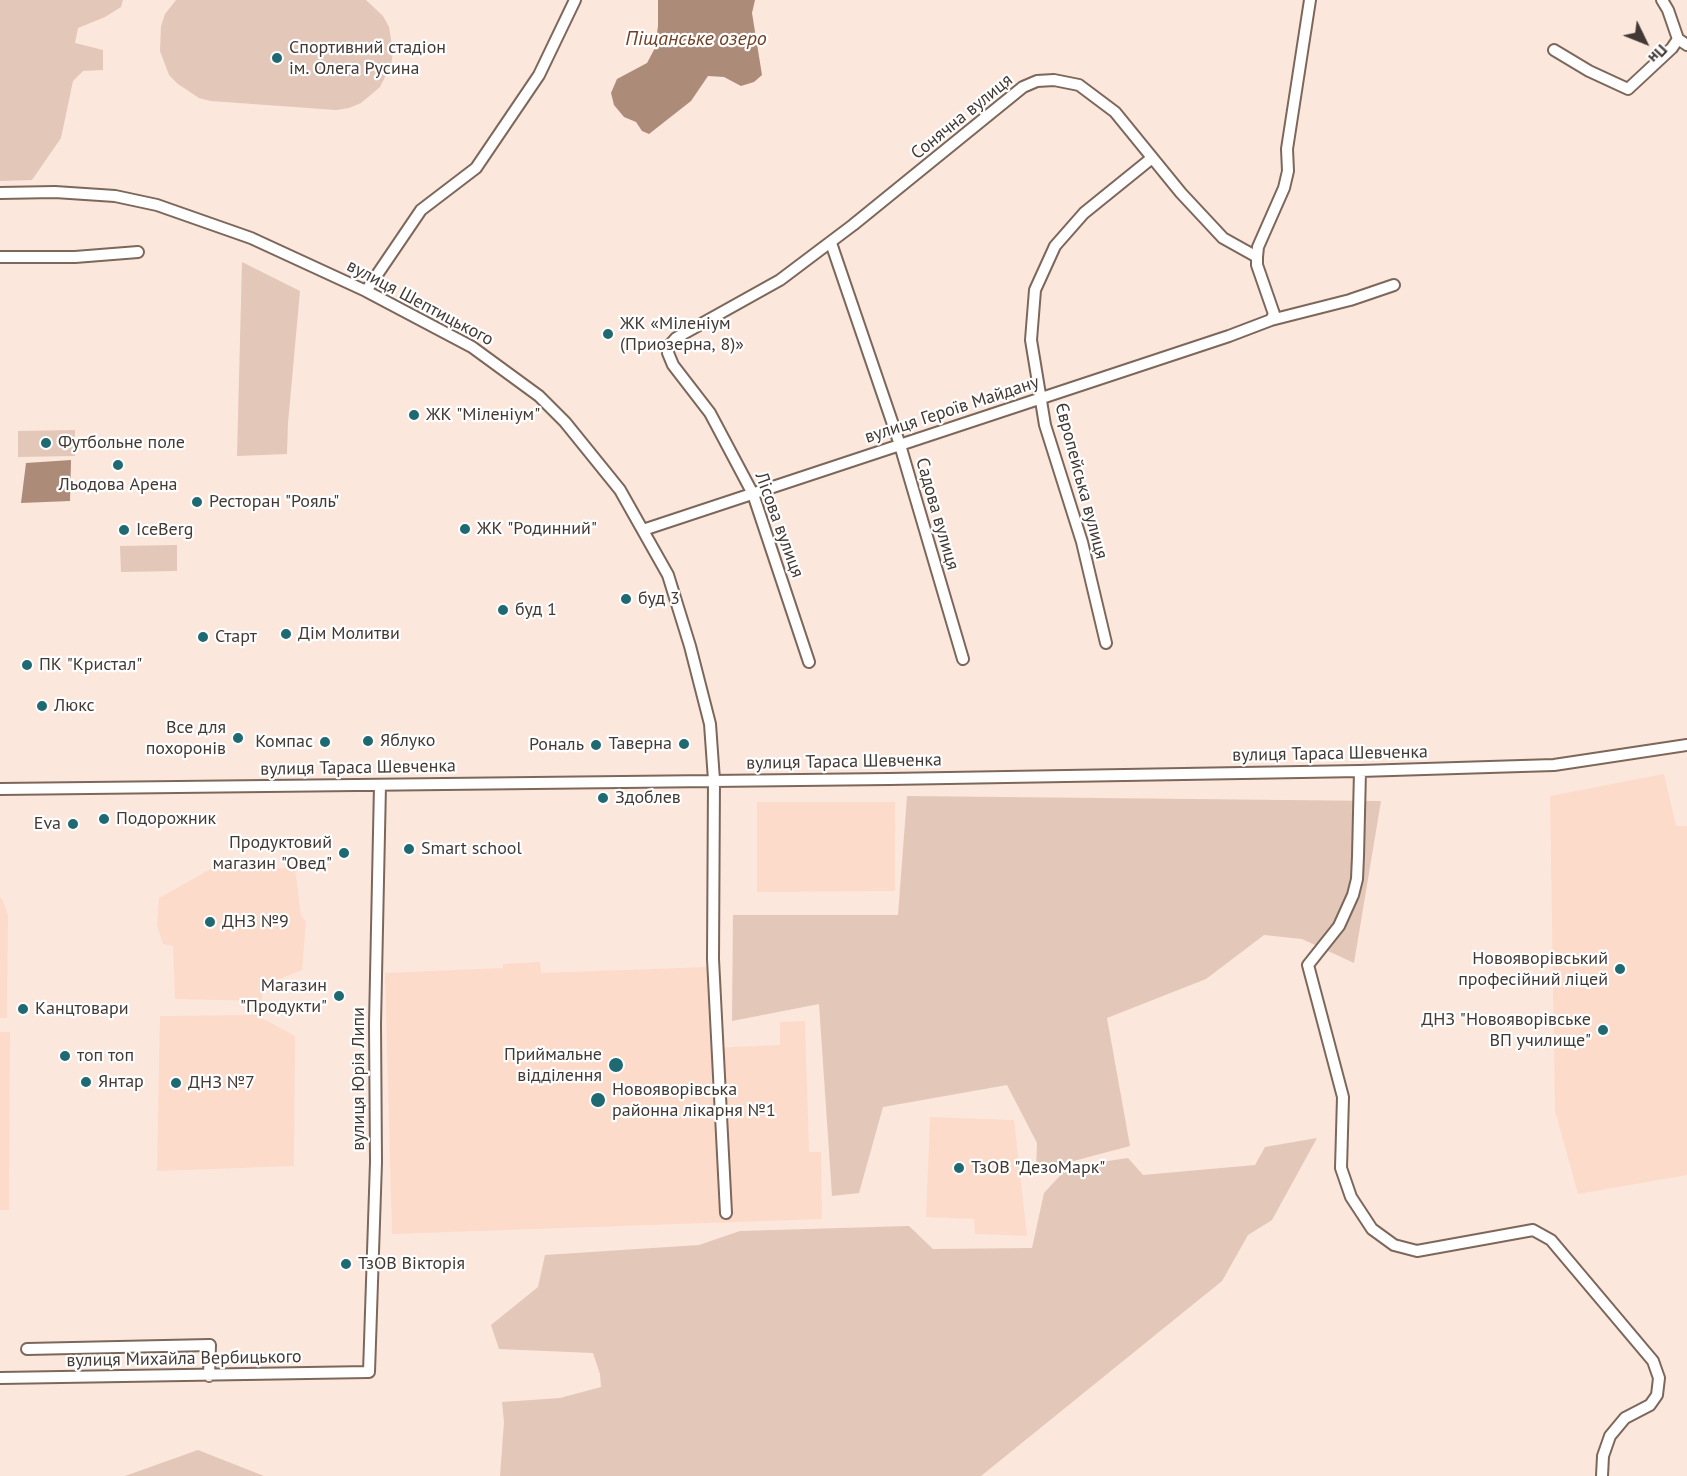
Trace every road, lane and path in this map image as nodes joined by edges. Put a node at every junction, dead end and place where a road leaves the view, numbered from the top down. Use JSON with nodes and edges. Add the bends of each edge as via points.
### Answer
{"nodes":[{"id":1,"x":575,"y":0,"type":"edge"},
{"id":2,"x":1310,"y":0,"type":"edge"},
{"id":3,"x":1662,"y":0,"type":"edge"},
{"id":4,"x":1682,"y":42,"type":"edge"},
{"id":5,"x":1554,"y":50,"type":"dead end"},
{"id":6,"x":1152,"y":158,"type":"junction"},
{"id":7,"x":0,"y":194,"type":"edge"},
{"id":8,"x":831,"y":243,"type":"junction"},
{"id":9,"x":138,"y":252,"type":"dead end"},
{"id":10,"x":0,"y":257,"type":"edge"},
{"id":11,"x":1257,"y":257,"type":"junction"},
{"id":12,"x":1394,"y":285,"type":"dead end"},
{"id":13,"x":366,"y":291,"type":"junction"},
{"id":14,"x":1271,"y":320,"type":"junction"},
{"id":15,"x":669,"y":346,"type":"joint"},
{"id":16,"x":1042,"y":398,"type":"junction"},
{"id":17,"x":900,"y":445,"type":"junction"},
{"id":18,"x":753,"y":494,"type":"junction"},
{"id":19,"x":643,"y":530,"type":"junction"},
{"id":20,"x":1106,"y":643,"type":"dead end"},
{"id":21,"x":963,"y":659,"type":"dead end"},
{"id":22,"x":809,"y":662,"type":"dead end"},
{"id":23,"x":1687,"y":745,"type":"edge"},
{"id":24,"x":1360,"y":771,"type":"junction"},
{"id":25,"x":714,"y":780,"type":"junction"},
{"id":26,"x":380,"y":785,"type":"junction"},
{"id":27,"x":0,"y":789,"type":"edge"},
{"id":28,"x":726,"y":1213,"type":"dead end"},
{"id":29,"x":27,"y":1349,"type":"dead end"},
{"id":30,"x":369,"y":1372,"type":"joint"},
{"id":31,"x":209,"y":1376,"type":"junction"},
{"id":32,"x":0,"y":1378,"type":"edge"},
{"id":33,"x":1602,"y":1476,"type":"edge"}],
"edges":[{"from":1,"to":13,"type":"street","via":[[539,75],[476,168],[421,210]]},
{"from":2,"to":11,"type":"street","via":[[1287,149],[1288,171]]},
{"from":3,"to":4,"type":"street"},
{"from":4,"to":5,"type":"street","via":[[1628,89]]},
{"from":6,"to":8,"type":"street","name":"Сонячна вулиця","via":[[1115,112],[1079,85],[1037,81],[1023,87]]},
{"from":6,"to":11,"type":"street","name":"Сонячна вулиця","via":[[1223,238]]},
{"from":6,"to":16,"type":"street","name":"Європейська вулиця","via":[[1084,213],[1055,246],[1035,290],[1031,340]]},
{"from":7,"to":13,"type":"street","name":"вулиця Шептицького","via":[[115,196],[157,205],[251,238]]},
{"from":8,"to":15,"type":"street","name":"Сонячна вулиця","via":[[780,280],[676,338]]},
{"from":8,"to":17,"type":"street","name":"Садова вулиця"},
{"from":9,"to":10,"type":"street"},
{"from":11,"to":14,"type":"street","via":[[1274,314]]},
{"from":12,"to":14,"type":"street","name":"вулиця Героїв Майдану"},
{"from":13,"to":19,"type":"street","name":"вулиця Шептицького","via":[[472,347],[539,396],[592,453]]},
{"from":14,"to":16,"type":"street","name":"вулиця Героїв Майдану"},
{"from":15,"to":18,"type":"street","name":"Лісова вулиця","via":[[673,365],[710,413]]},
{"from":16,"to":17,"type":"street","name":"вулиця Героїв Майдану"},
{"from":16,"to":20,"type":"street","name":"Європейська вулиця","via":[[1045,425],[1082,542]]},
{"from":17,"to":18,"type":"street","name":"вулиця Героїв Майдану"},
{"from":17,"to":21,"type":"street","name":"Садова вулиця"},
{"from":18,"to":19,"type":"street","name":"вулиця Героїв Майдану"},
{"from":18,"to":22,"type":"street","name":"Лісова вулиця"},
{"from":19,"to":25,"type":"street","name":"вулиця Шептицького","via":[[668,575],[690,646],[710,724]]},
{"from":23,"to":24,"type":"street","name":"вулиця Тараса Шевченка","via":[[1554,765]]},
{"from":24,"to":25,"type":"street","name":"вулиця Тараса Шевченка"},
{"from":24,"to":33,"type":"street","via":[[1359,856],[1353,895],[1339,926],[1308,965],[1343,1097],[1341,1168],[1351,1197],[1372,1229],[1394,1245],[1417,1251],[1533,1230],[1551,1240],[1653,1361],[1659,1378],[1657,1395],[1650,1405],[1625,1418],[1610,1436]]},
{"from":25,"to":26,"type":"street","name":"вулиця Тараса Шевченка"},
{"from":25,"to":28,"type":"street","name":"вулиця Шептицького","via":[[713,959]]},
{"from":26,"to":27,"type":"street","name":"вулиця Тараса Шевченка"},
{"from":26,"to":30,"type":"street","name":"вулиця Юрія Липи","via":[[376,1162]]},
{"from":29,"to":31,"type":"street","via":[[210,1345]]},
{"from":30,"to":31,"type":"street","name":"вулиця Михайла Вербицького"},
{"from":31,"to":32,"type":"street","name":"вулиця Михайла Вербицького"}]}
